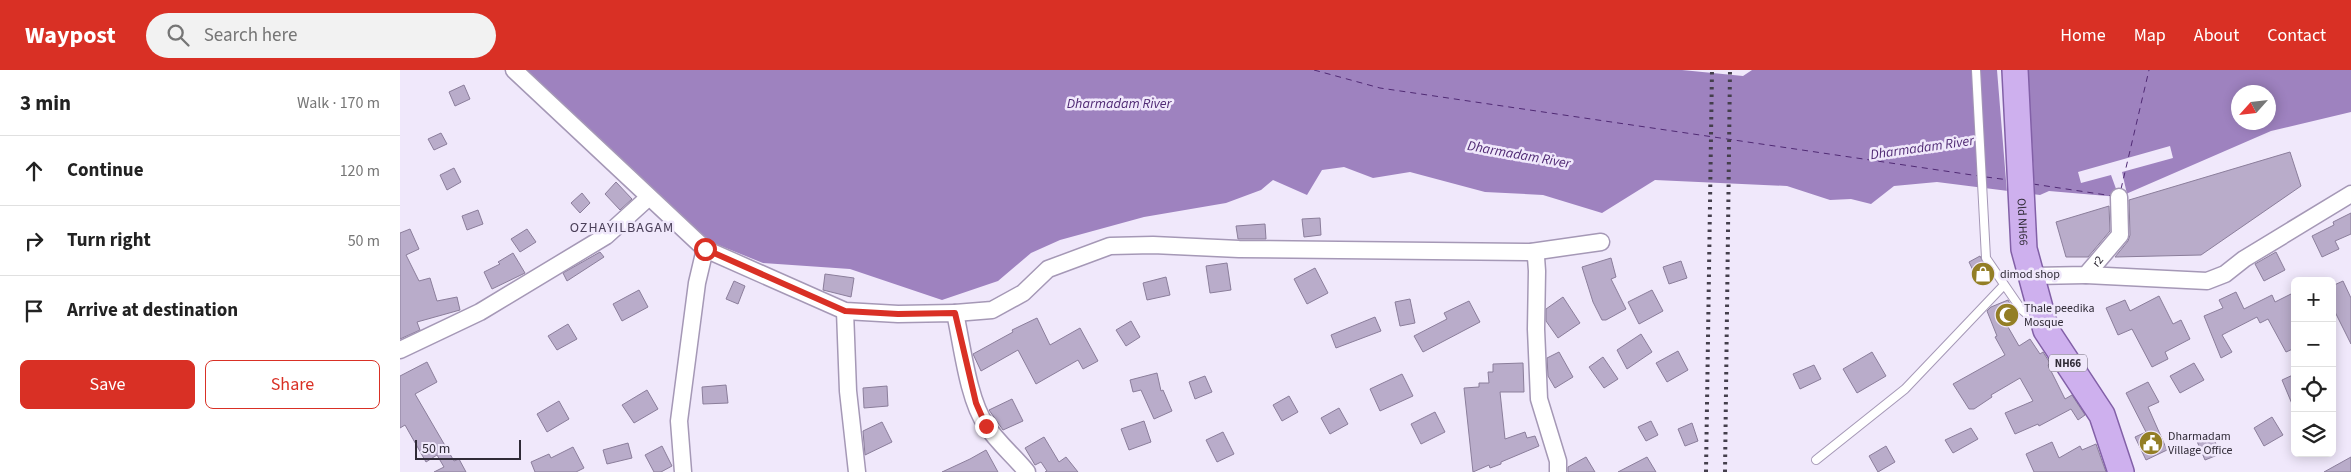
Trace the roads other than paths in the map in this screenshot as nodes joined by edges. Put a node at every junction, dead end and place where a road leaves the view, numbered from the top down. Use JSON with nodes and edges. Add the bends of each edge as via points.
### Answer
{"nodes":[{"id":1,"x":514,"y":70,"type":"edge"},
{"id":2,"x":1976,"y":70,"type":"edge"},
{"id":3,"x":2015,"y":70,"type":"edge"},
{"id":4,"x":2351,"y":194,"type":"edge"},
{"id":5,"x":649,"y":197,"type":"junction"},
{"id":6,"x":2119,"y":197,"type":"dead end"},
{"id":7,"x":1601,"y":242,"type":"dead end"},
{"id":8,"x":705,"y":249,"type":"junction"},
{"id":9,"x":1531,"y":252,"type":"junction"},
{"id":10,"x":2086,"y":275,"type":"junction"},
{"id":11,"x":2033,"y":276,"type":"junction"},
{"id":12,"x":2004,"y":285,"type":"junction"},
{"id":13,"x":845,"y":311,"type":"junction"},
{"id":14,"x":955,"y":313,"type":"junction"},
{"id":15,"x":2046,"y":330,"type":"junction"},
{"id":16,"x":400,"y":350,"type":"edge"},
{"id":17,"x":1816,"y":460,"type":"dead end"},
{"id":18,"x":683,"y":472,"type":"edge"},
{"id":19,"x":857,"y":472,"type":"edge"},
{"id":20,"x":1027,"y":472,"type":"edge"},
{"id":21,"x":1558,"y":472,"type":"edge"},
{"id":22,"x":2120,"y":472,"type":"edge"}],
"edges":[{"from":1,"to":5,"type":"street"},
{"from":2,"to":12,"type":"lane","via":[[1986,258]]},
{"from":3,"to":11,"type":"main road","name":"Old NH66","number":"NH66","via":[[2024,249]]},
{"from":4,"to":10,"type":"street","via":[[2225,274],[2207,282]]},
{"from":5,"to":8,"type":"street"},
{"from":5,"to":16,"type":"street","via":[[606,236],[480,312]]},
{"from":6,"to":10,"type":"street","name":"r2","via":[[2120,236]]},
{"from":7,"to":9,"type":"street"},
{"from":8,"to":13,"type":"street"},
{"from":8,"to":18,"type":"street","via":[[697,282],[679,421]]},
{"from":9,"to":14,"type":"street","via":[[1110,246],[1048,268],[1023,293],[992,310]]},
{"from":9,"to":21,"type":"street","via":[[1536,257],[1537,270],[1539,399],[1558,461]]},
{"from":10,"to":11,"type":"street","name":"r2"},
{"from":11,"to":15,"type":"main road","name":"Old NH66","number":"NH66"},
{"from":12,"to":15,"type":"lane","via":[[2021,309]]},
{"from":12,"to":17,"type":"lane","via":[[1905,389]]},
{"from":13,"to":14,"type":"street"},
{"from":13,"to":19,"type":"street","via":[[848,391]]},
{"from":14,"to":20,"type":"street","via":[[979,412],[986,426]]},
{"from":15,"to":22,"type":"main road","name":"Old NH66","number":"NH66","via":[[2102,415]]}]}
